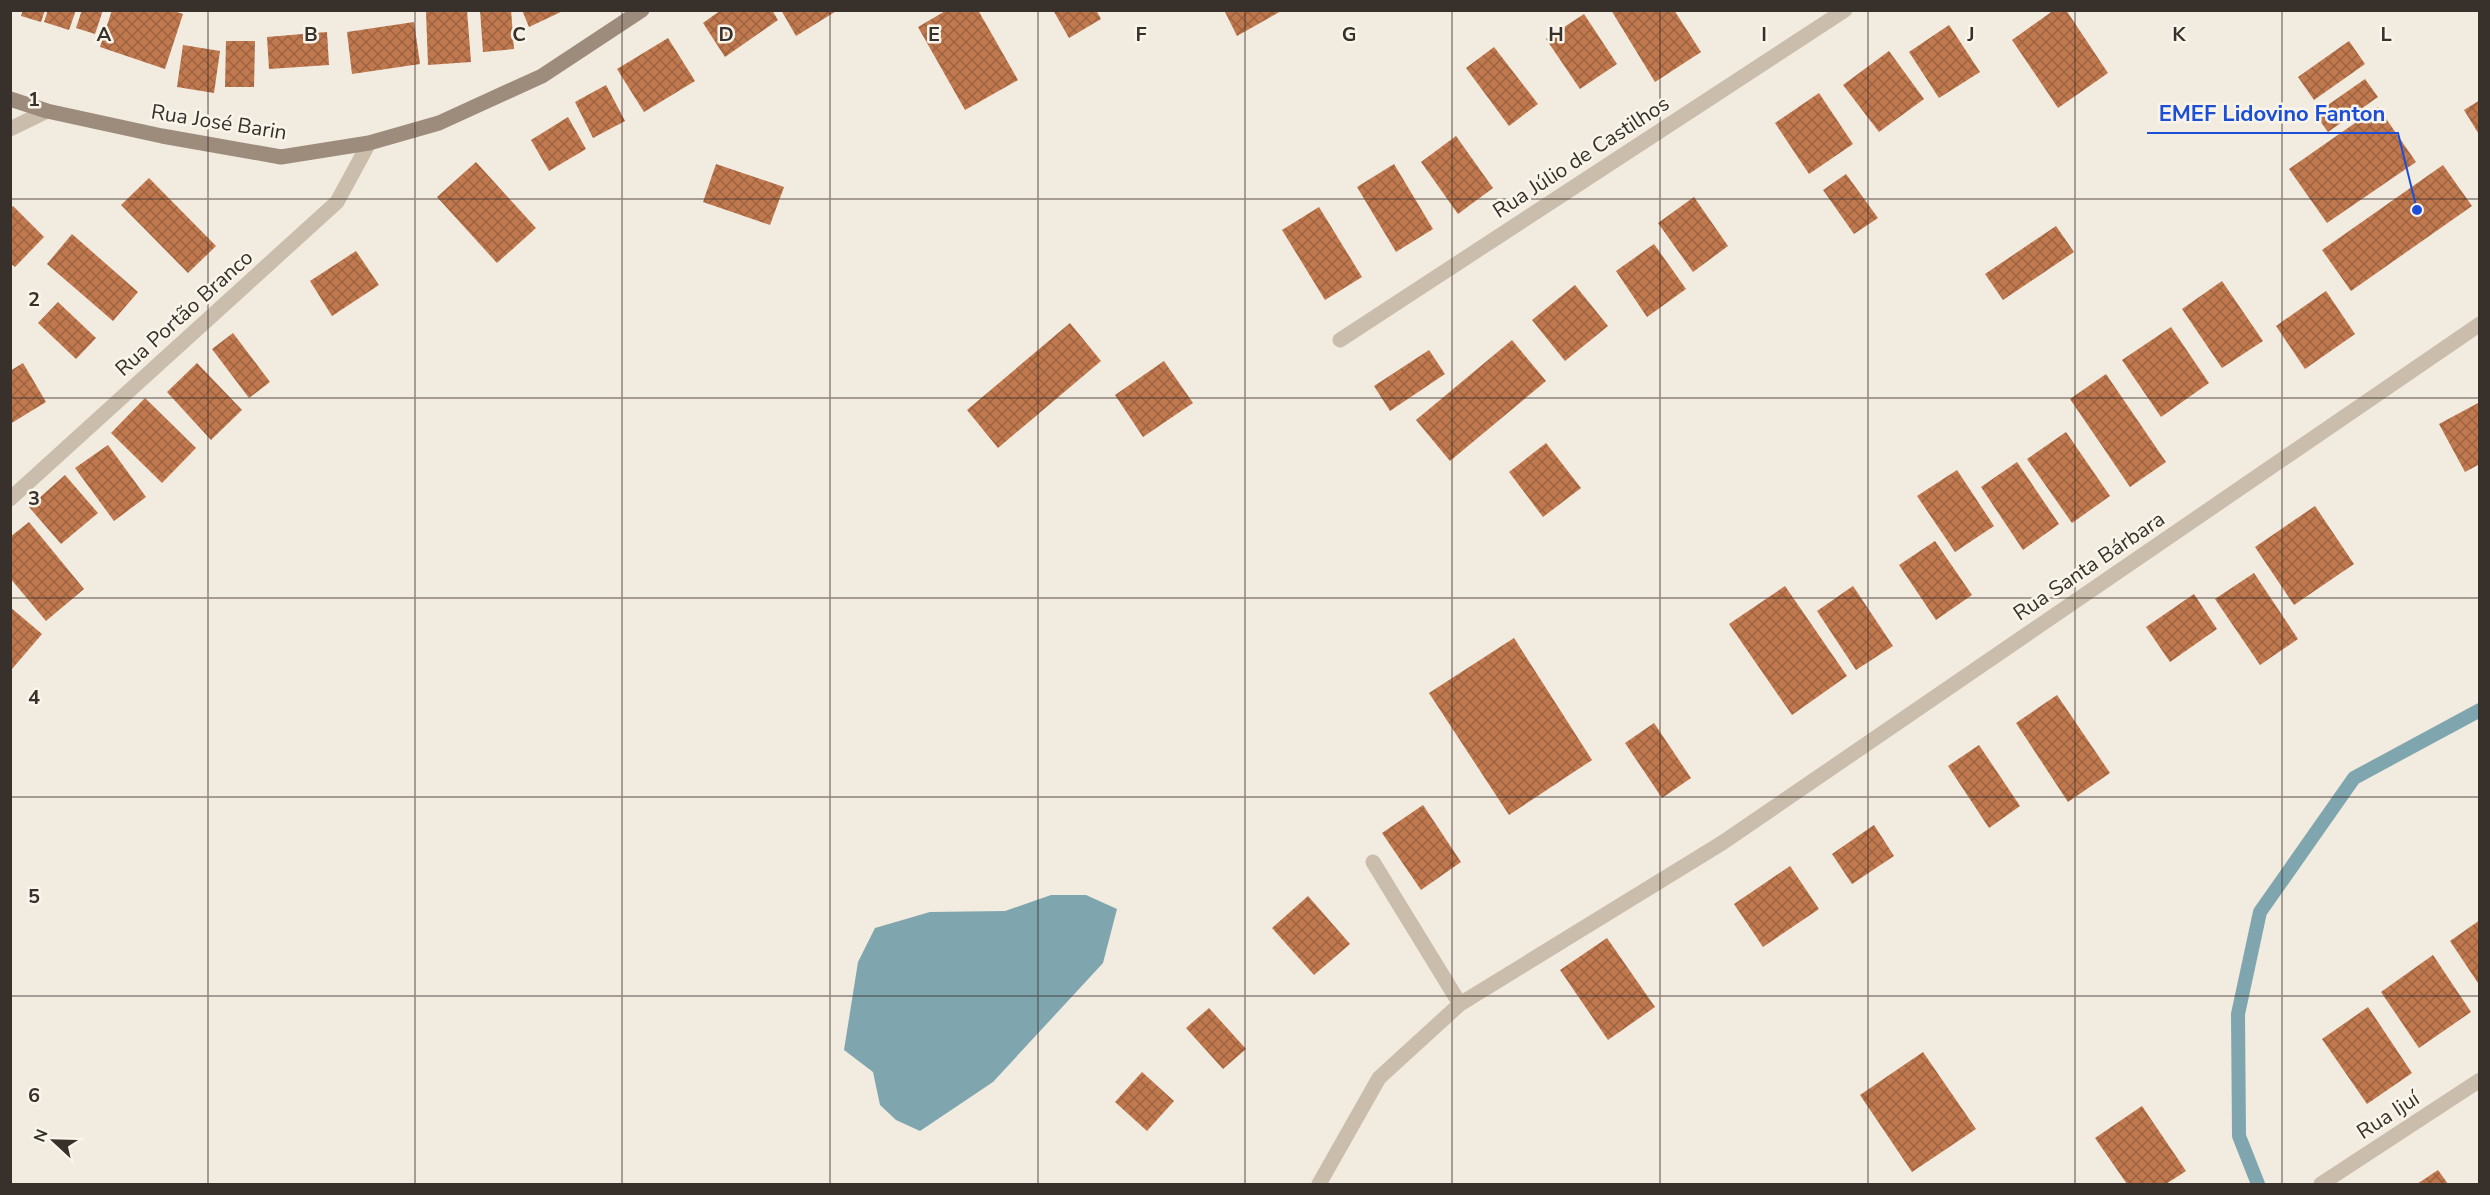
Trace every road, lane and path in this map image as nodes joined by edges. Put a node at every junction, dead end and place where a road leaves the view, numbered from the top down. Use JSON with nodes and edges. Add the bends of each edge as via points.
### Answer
{"nodes":[{"id":1,"x":642,"y":10,"type":"edge"},
{"id":2,"x":1845,"y":10,"type":"edge"},
{"id":3,"x":10,"y":99,"type":"edge"},
{"id":4,"x":47,"y":111,"type":"junction"},
{"id":5,"x":10,"y":129,"type":"edge"},
{"id":6,"x":369,"y":143,"type":"junction"},
{"id":7,"x":2480,"y":324,"type":"edge"},
{"id":8,"x":1340,"y":339,"type":"dead end"},
{"id":9,"x":10,"y":499,"type":"edge"},
{"id":10,"x":1373,"y":862,"type":"dead end"},
{"id":11,"x":1460,"y":1004,"type":"junction"},
{"id":12,"x":2480,"y":1080,"type":"edge"},
{"id":13,"x":1319,"y":1185,"type":"edge"},
{"id":14,"x":2320,"y":1185,"type":"edge"}],
"edges":[{"from":1,"to":6,"type":"main road","name":"Rua José Barin","via":[[542,76],[439,123]]},
{"from":2,"to":8,"type":"street","name":"Rua Júlio de Castilhos"},
{"from":3,"to":4,"type":"main road","name":"Rua José Barin"},
{"from":4,"to":5,"type":"street"},
{"from":4,"to":6,"type":"main road","name":"Rua José Barin","via":[[281,158]]},
{"from":6,"to":9,"type":"street","name":"Rua Portão Branco","via":[[337,202]]},
{"from":7,"to":11,"type":"street","name":"Rua Santa Bárbara","via":[[1722,843]]},
{"from":10,"to":11,"type":"street"},
{"from":11,"to":13,"type":"street","name":"Rua Santa Bárbara","via":[[1379,1077]]},
{"from":12,"to":14,"type":"street","name":"Rua Ijuí"}]}
